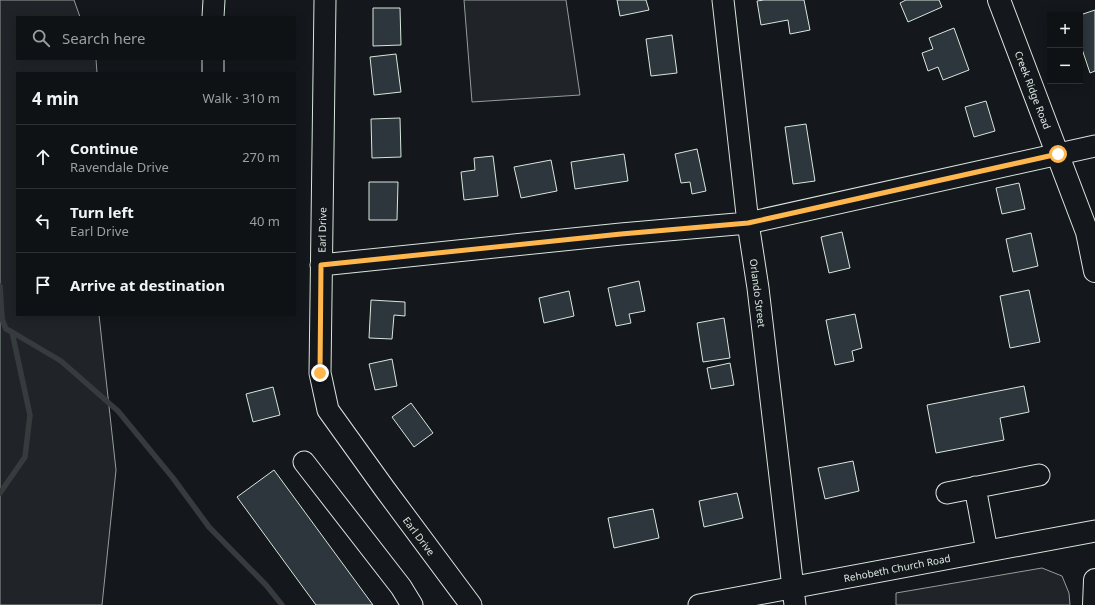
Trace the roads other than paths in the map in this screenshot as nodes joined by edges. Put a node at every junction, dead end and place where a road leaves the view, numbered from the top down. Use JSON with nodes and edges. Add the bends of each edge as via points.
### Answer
{"nodes":[{"id":1,"x":214,"y":0,"type":"edge"},
{"id":2,"x":325,"y":0,"type":"edge"},
{"id":3,"x":723,"y":0,"type":"edge"},
{"id":4,"x":999,"y":0,"type":"edge"},
{"id":5,"x":213,"y":16,"type":"edge"},
{"id":6,"x":213,"y":60,"type":"edge"},
{"id":7,"x":213,"y":72,"type":"edge"},
{"id":8,"x":1095,"y":146,"type":"edge"},
{"id":9,"x":1058,"y":154,"type":"junction"},
{"id":10,"x":748,"y":223,"type":"junction"},
{"id":11,"x":321,"y":265,"type":"junction"},
{"id":12,"x":1095,"y":271,"type":"edge"},
{"id":13,"x":304,"y":462,"type":"dead end"},
{"id":14,"x":1039,"y":475,"type":"dead end"},
{"id":15,"x":975,"y":487,"type":"junction"},
{"id":16,"x":948,"y":493,"type":"dead end"},
{"id":17,"x":1095,"y":531,"type":"edge"},
{"id":18,"x":987,"y":551,"type":"junction"},
{"id":19,"x":1095,"y":580,"type":"edge"},
{"id":20,"x":793,"y":596,"type":"edge"},
{"id":21,"x":412,"y":605,"type":"edge"},
{"id":22,"x":471,"y":605,"type":"edge"},
{"id":23,"x":699,"y":605,"type":"edge"},
{"id":24,"x":1094,"y":605,"type":"edge"}],
"edges":[{"from":1,"to":5,"type":"street"},
{"from":2,"to":11,"type":"street","name":"Earl Drive"},
{"from":3,"to":10,"type":"street","name":"Orlando Street"},
{"from":4,"to":9,"type":"main road","name":"Creek Ridge Road"},
{"from":6,"to":7,"type":"street"},
{"from":8,"to":9,"type":"street"},
{"from":9,"to":10,"type":"street"},
{"from":9,"to":12,"type":"main road","name":"Creek Ridge Road","via":[[1087,232]]},
{"from":10,"to":11,"type":"street"},
{"from":10,"to":20,"type":"street","name":"Orlando Street","via":[[758,288]]},
{"from":11,"to":22,"type":"street","name":"Earl Drive","via":[[320,373],[328,410]]},
{"from":13,"to":21,"type":"street","via":[[401,587]]},
{"from":14,"to":15,"type":"street"},
{"from":15,"to":16,"type":"street"},
{"from":15,"to":18,"type":"street"},
{"from":17,"to":18,"type":"street","name":"Rehobeth Church Road"},
{"from":18,"to":20,"type":"street","name":"Rehobeth Church Road"},
{"from":19,"to":24,"type":"main road"},
{"from":20,"to":23,"type":"street","name":"Rehobeth Church Road"}]}
